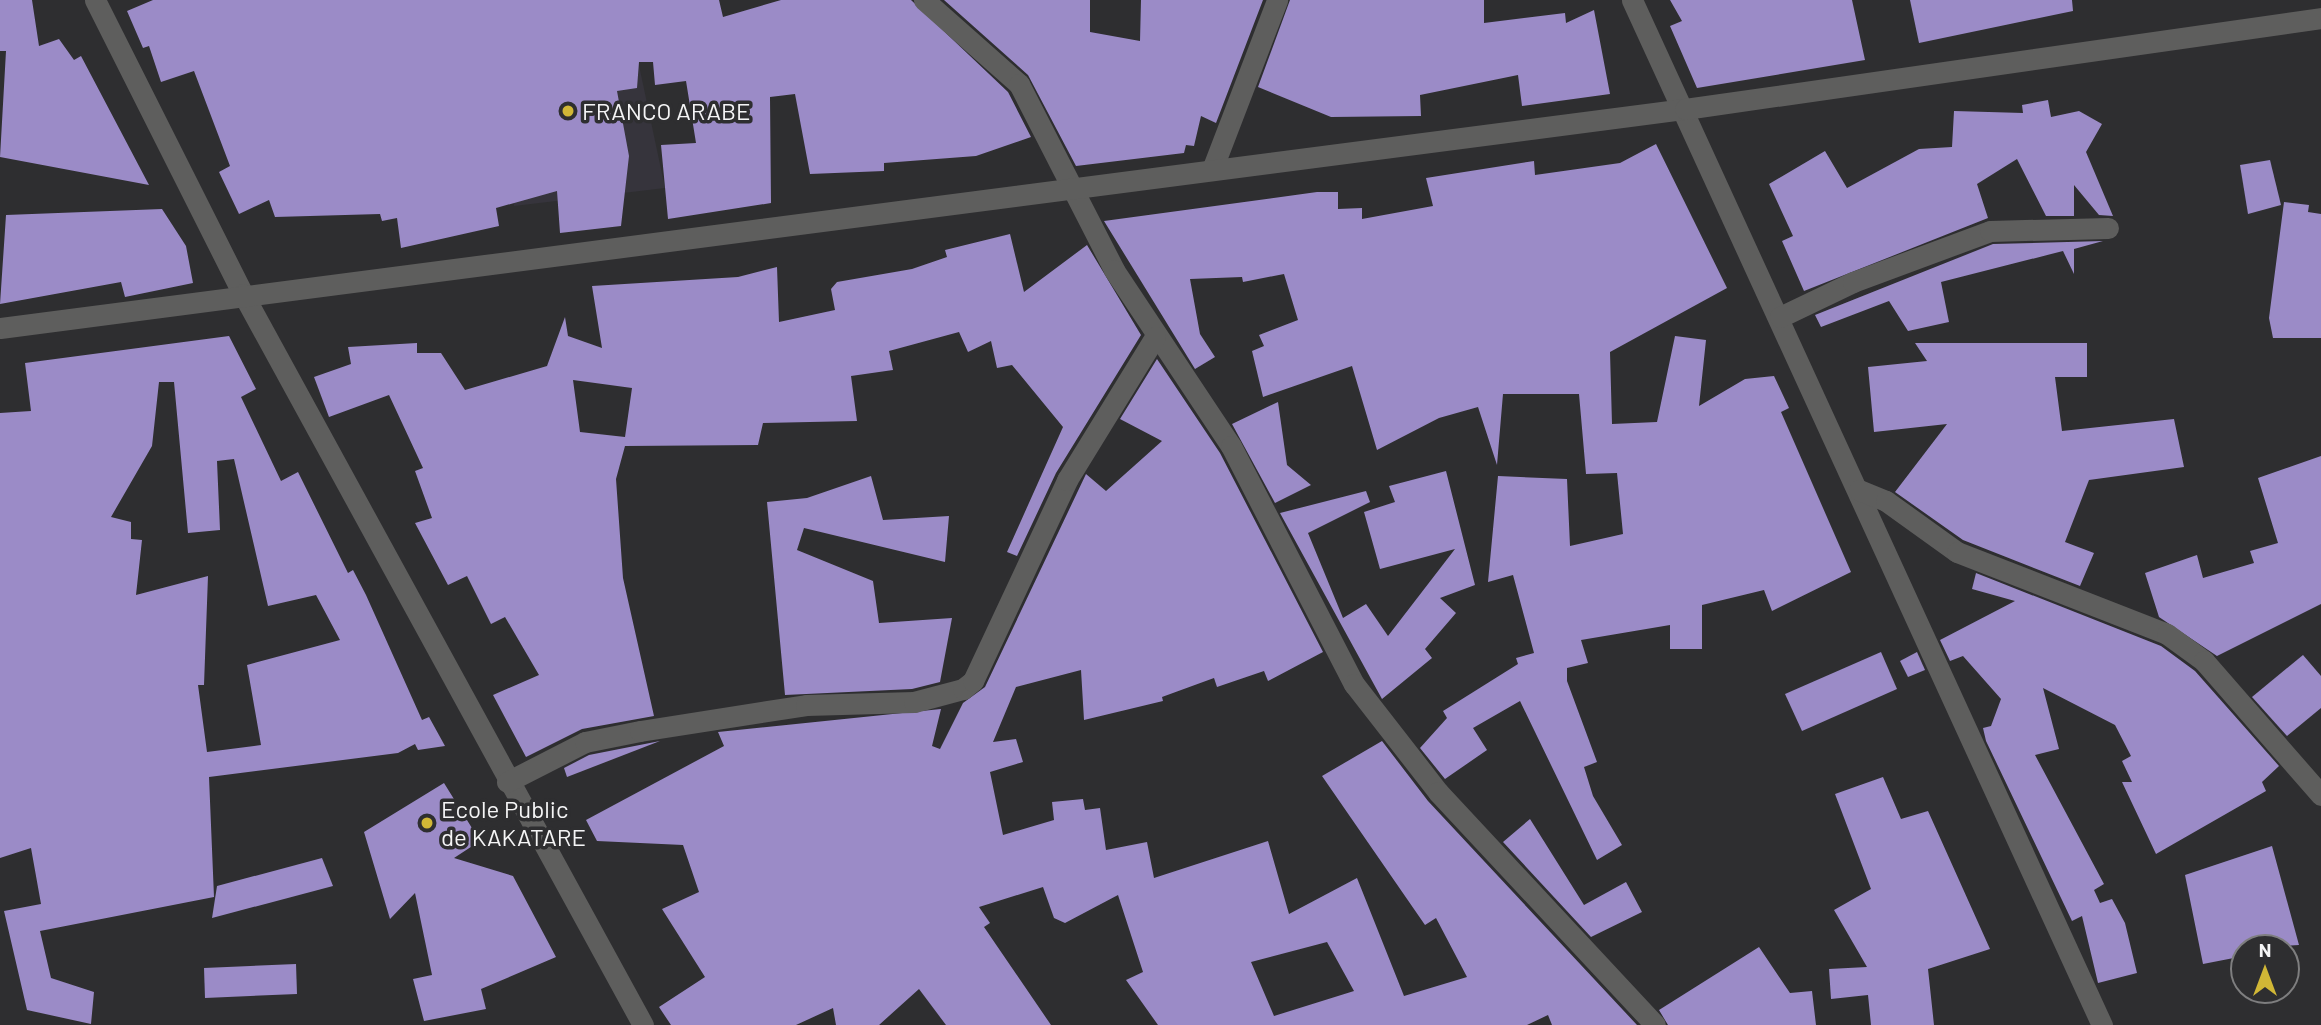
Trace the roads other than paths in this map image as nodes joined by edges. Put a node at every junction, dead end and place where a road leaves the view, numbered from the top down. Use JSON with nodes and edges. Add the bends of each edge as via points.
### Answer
{"nodes":[{"id":1,"x":95,"y":0,"type":"edge"},
{"id":2,"x":924,"y":0,"type":"edge"},
{"id":3,"x":1277,"y":0,"type":"edge"},
{"id":4,"x":1632,"y":0,"type":"edge"},
{"id":5,"x":2321,"y":18,"type":"edge"},
{"id":6,"x":1685,"y":109,"type":"junction"},
{"id":7,"x":1213,"y":167,"type":"junction"},
{"id":8,"x":1068,"y":187,"type":"junction"},
{"id":9,"x":2108,"y":229,"type":"dead end"},
{"id":10,"x":243,"y":294,"type":"junction"},
{"id":11,"x":1780,"y":317,"type":"junction"},
{"id":12,"x":0,"y":328,"type":"edge"},
{"id":13,"x":1155,"y":337,"type":"junction"},
{"id":14,"x":1859,"y":491,"type":"junction"},
{"id":15,"x":507,"y":782,"type":"junction"},
{"id":16,"x":2321,"y":795,"type":"edge"},
{"id":17,"x":643,"y":1025,"type":"edge"},
{"id":18,"x":1655,"y":1025,"type":"edge"},
{"id":19,"x":2102,"y":1025,"type":"edge"}],
"edges":[{"from":1,"to":10,"type":"street"},
{"from":2,"to":8,"type":"street","via":[[1019,84]]},
{"from":3,"to":7,"type":"street"},
{"from":4,"to":6,"type":"street"},
{"from":5,"to":6,"type":"street"},
{"from":6,"to":7,"type":"street"},
{"from":6,"to":11,"type":"street"},
{"from":7,"to":8,"type":"street"},
{"from":8,"to":10,"type":"street"},
{"from":8,"to":13,"type":"street"},
{"from":9,"to":11,"type":"street","via":[[1990,231],[1853,282]]},
{"from":10,"to":12,"type":"street"},
{"from":10,"to":15,"type":"street"},
{"from":11,"to":14,"type":"street"},
{"from":13,"to":15,"type":"street","via":[[1067,481],[973,681],[963,689],[914,702],[806,705],[640,731],[585,743]]},
{"from":13,"to":18,"type":"street","via":[[1231,446],[1354,684],[1438,792]]},
{"from":14,"to":16,"type":"street","via":[[1886,501],[1957,552],[2167,634],[2204,662]]},
{"from":14,"to":19,"type":"street"},
{"from":15,"to":17,"type":"street"}]}
